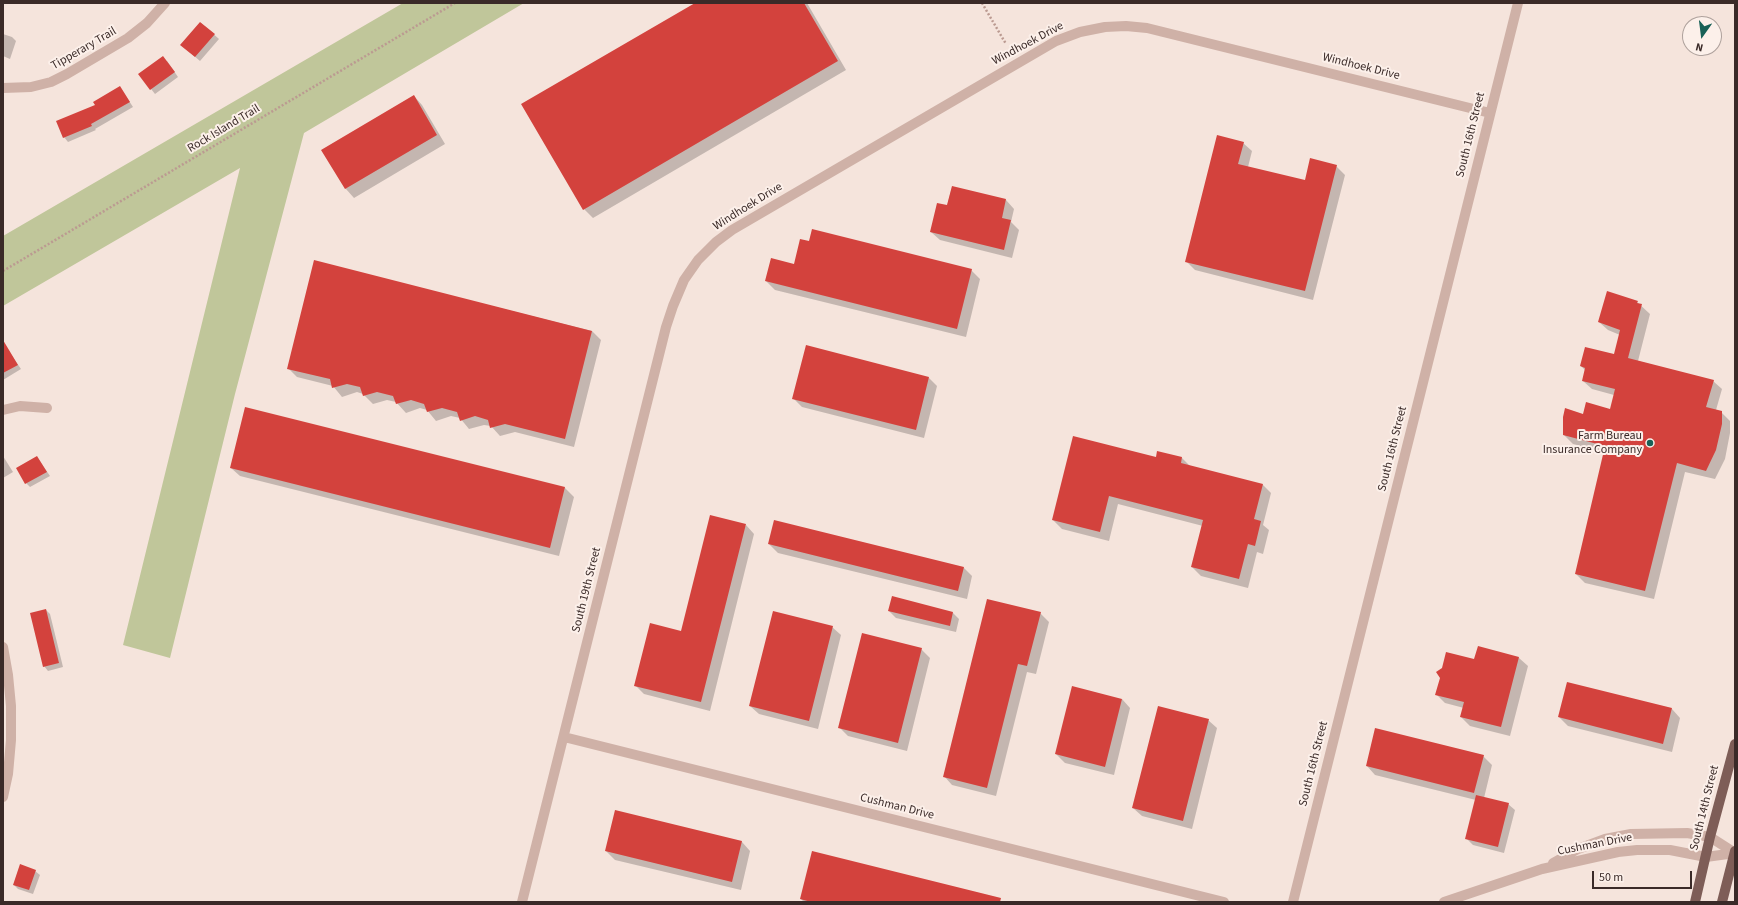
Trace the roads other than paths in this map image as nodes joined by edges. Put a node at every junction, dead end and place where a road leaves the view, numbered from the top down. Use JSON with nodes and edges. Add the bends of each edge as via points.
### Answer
{"nodes":[{"id":1,"x":165,"y":3,"type":"edge"},
{"id":2,"x":1518,"y":3,"type":"edge"},
{"id":3,"x":3,"y":88,"type":"edge"},
{"id":4,"x":1490,"y":113,"type":"junction"},
{"id":5,"x":682,"y":285,"type":"joint"},
{"id":6,"x":47,"y":408,"type":"dead end"},
{"id":7,"x":3,"y":410,"type":"edge"},
{"id":8,"x":3,"y":646,"type":"edge"},
{"id":9,"x":564,"y":737,"type":"junction"},
{"id":10,"x":1735,"y":744,"type":"edge"},
{"id":11,"x":3,"y":797,"type":"edge"},
{"id":12,"x":1710,"y":837,"type":"junction"},
{"id":13,"x":1735,"y":852,"type":"edge"},
{"id":14,"x":1706,"y":857,"type":"junction"},
{"id":15,"x":1542,"y":869,"type":"junction"},
{"id":16,"x":522,"y":902,"type":"edge"},
{"id":17,"x":1224,"y":902,"type":"edge"},
{"id":18,"x":1293,"y":902,"type":"edge"},
{"id":19,"x":1444,"y":902,"type":"edge"},
{"id":20,"x":1695,"y":902,"type":"edge"},
{"id":21,"x":1722,"y":902,"type":"edge"}],
"edges":[{"from":1,"to":3,"type":"street","name":"Tipperary Trail","via":[[128,38],[67,74],[51,82],[31,87]]},
{"from":2,"to":4,"type":"street","name":"South 16th Street"},
{"from":4,"to":5,"type":"street","name":"Windhoek Drive","via":[[1147,28],[1105,27],[1080,32],[1056,40],[732,230],[698,260]]},
{"from":4,"to":18,"type":"street","name":"South 16th Street"},
{"from":5,"to":9,"type":"street","name":"South 19th Street","via":[[666,327]]},
{"from":6,"to":7,"type":"street","via":[[20,406]]},
{"from":8,"to":11,"type":"street","via":[[8,675],[11,727],[8,774]]},
{"from":9,"to":16,"type":"street","name":"South 19th Street"},
{"from":9,"to":17,"type":"street","name":"Cushman Drive"},
{"from":10,"to":12,"type":"main road","name":"South 14th Street"},
{"from":12,"to":13,"type":"street","name":"Cushman Drive"},
{"from":12,"to":14,"type":"main road","name":"South 14th Street"},
{"from":12,"to":15,"type":"street","name":"Cushman Drive","via":[[1687,833],[1631,834],[1578,849]]},
{"from":13,"to":14,"type":"street","name":"Cushman Drive"},
{"from":13,"to":21,"type":"main road"},
{"from":14,"to":15,"type":"street","name":"Cushman Drive","via":[[1670,850],[1637,850]]},
{"from":14,"to":20,"type":"main road","name":"South 14th Street"},
{"from":15,"to":19,"type":"street","name":"Cushman Drive"}]}
